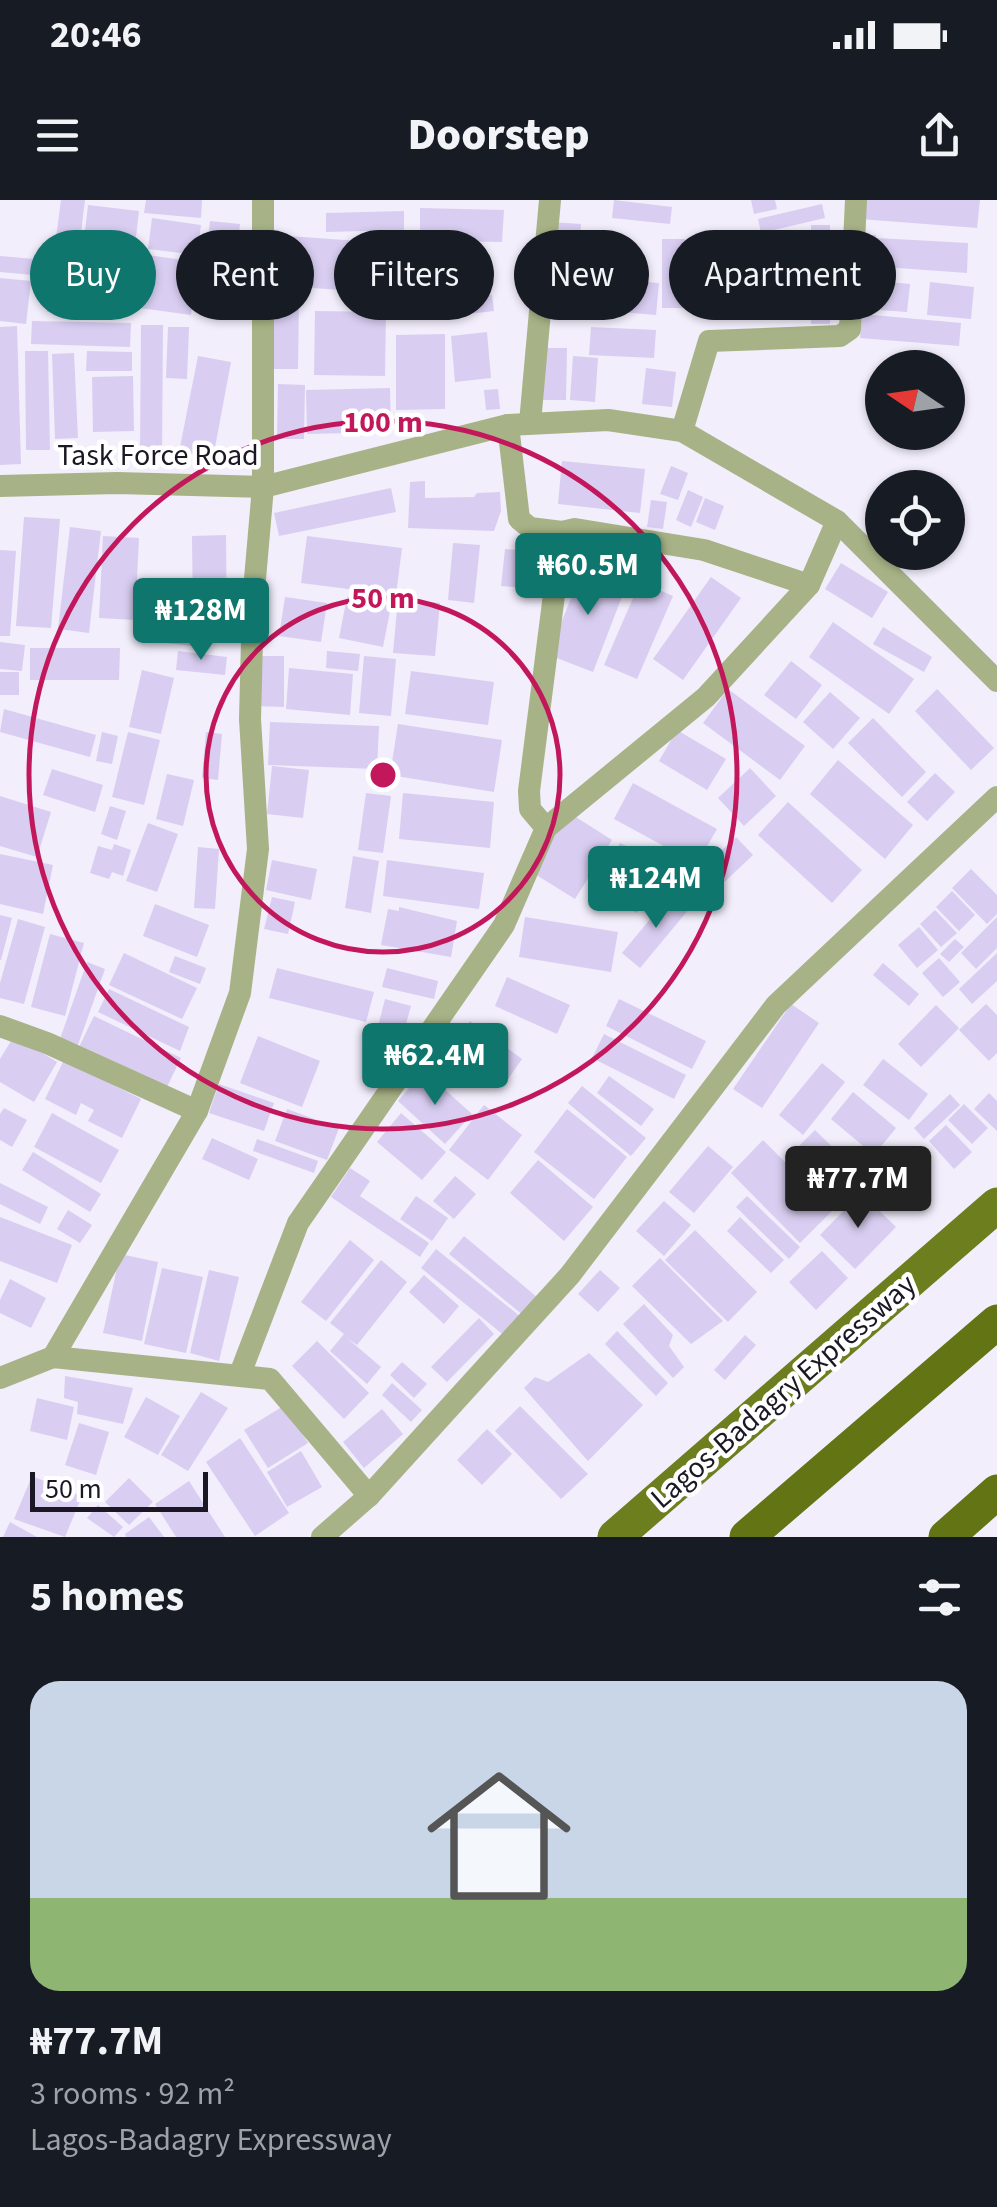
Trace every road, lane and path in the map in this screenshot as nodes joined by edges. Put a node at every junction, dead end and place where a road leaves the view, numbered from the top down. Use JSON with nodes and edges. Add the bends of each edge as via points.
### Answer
{"nodes":[{"id":1,"x":263,"y":200,"type":"edge"},
{"id":2,"x":550,"y":200,"type":"edge"},
{"id":3,"x":856,"y":200,"type":"edge"},
{"id":4,"x":519,"y":424,"type":"junction"},
{"id":5,"x":682,"y":431,"type":"junction"},
{"id":6,"x":0,"y":486,"type":"edge"},
{"id":7,"x":263,"y":487,"type":"junction"},
{"id":8,"x":836,"y":521,"type":"junction"},
{"id":9,"x":562,"y":532,"type":"junction"},
{"id":10,"x":809,"y":586,"type":"junction"},
{"id":11,"x":997,"y":681,"type":"edge"},
{"id":12,"x":997,"y":797,"type":"edge"},
{"id":13,"x":546,"y":828,"type":"junction"},
{"id":14,"x":0,"y":1026,"type":"edge"},
{"id":15,"x":197,"y":1111,"type":"junction"},
{"id":16,"x":997,"y":1206,"type":"edge"},
{"id":17,"x":997,"y":1322,"type":"edge"},
{"id":18,"x":54,"y":1357,"type":"junction"},
{"id":19,"x":240,"y":1374,"type":"junction"},
{"id":20,"x":0,"y":1378,"type":"edge"},
{"id":21,"x":997,"y":1492,"type":"edge"},
{"id":22,"x":369,"y":1496,"type":"junction"},
{"id":23,"x":322,"y":1537,"type":"edge"},
{"id":24,"x":615,"y":1537,"type":"edge"},
{"id":25,"x":747,"y":1537,"type":"edge"},
{"id":26,"x":946,"y":1537,"type":"edge"}],
"edges":[{"from":1,"to":7,"type":"street"},
{"from":2,"to":4,"type":"street"},
{"from":3,"to":5,"type":"street","via":[[850,330],[840,336],[709,341]]},
{"from":4,"to":5,"type":"street","name":"Task Force Road","via":[[608,420]]},
{"from":4,"to":7,"type":"street","name":"Task Force Road"},
{"from":4,"to":9,"type":"street","via":[[519,519],[530,528]]},
{"from":5,"to":8,"type":"street","name":"Task Force Road"},
{"from":6,"to":7,"type":"street","name":"Task Force Road"},
{"from":7,"to":15,"type":"street","via":[[250,719],[258,849],[240,993]]},
{"from":8,"to":10,"type":"street"},
{"from":8,"to":11,"type":"street","name":"Task Force Road"},
{"from":9,"to":10,"type":"street","via":[[704,550]]},
{"from":9,"to":13,"type":"street","via":[[529,790],[530,809]]},
{"from":10,"to":13,"type":"street","via":[[706,697]]},
{"from":12,"to":22,"type":"street","via":[[776,1005],[570,1275]]},
{"from":13,"to":19,"type":"street","via":[[504,925],[298,1223]]},
{"from":14,"to":15,"type":"street"},
{"from":15,"to":18,"type":"street"},
{"from":16,"to":24,"type":"main road","name":"Lagos-Badagry Expressway"},
{"from":17,"to":25,"type":"highway"},
{"from":18,"to":19,"type":"street"},
{"from":18,"to":20,"type":"street"},
{"from":19,"to":22,"type":"street","via":[[270,1379]]},
{"from":21,"to":26,"type":"highway"},
{"from":22,"to":23,"type":"street"}]}
